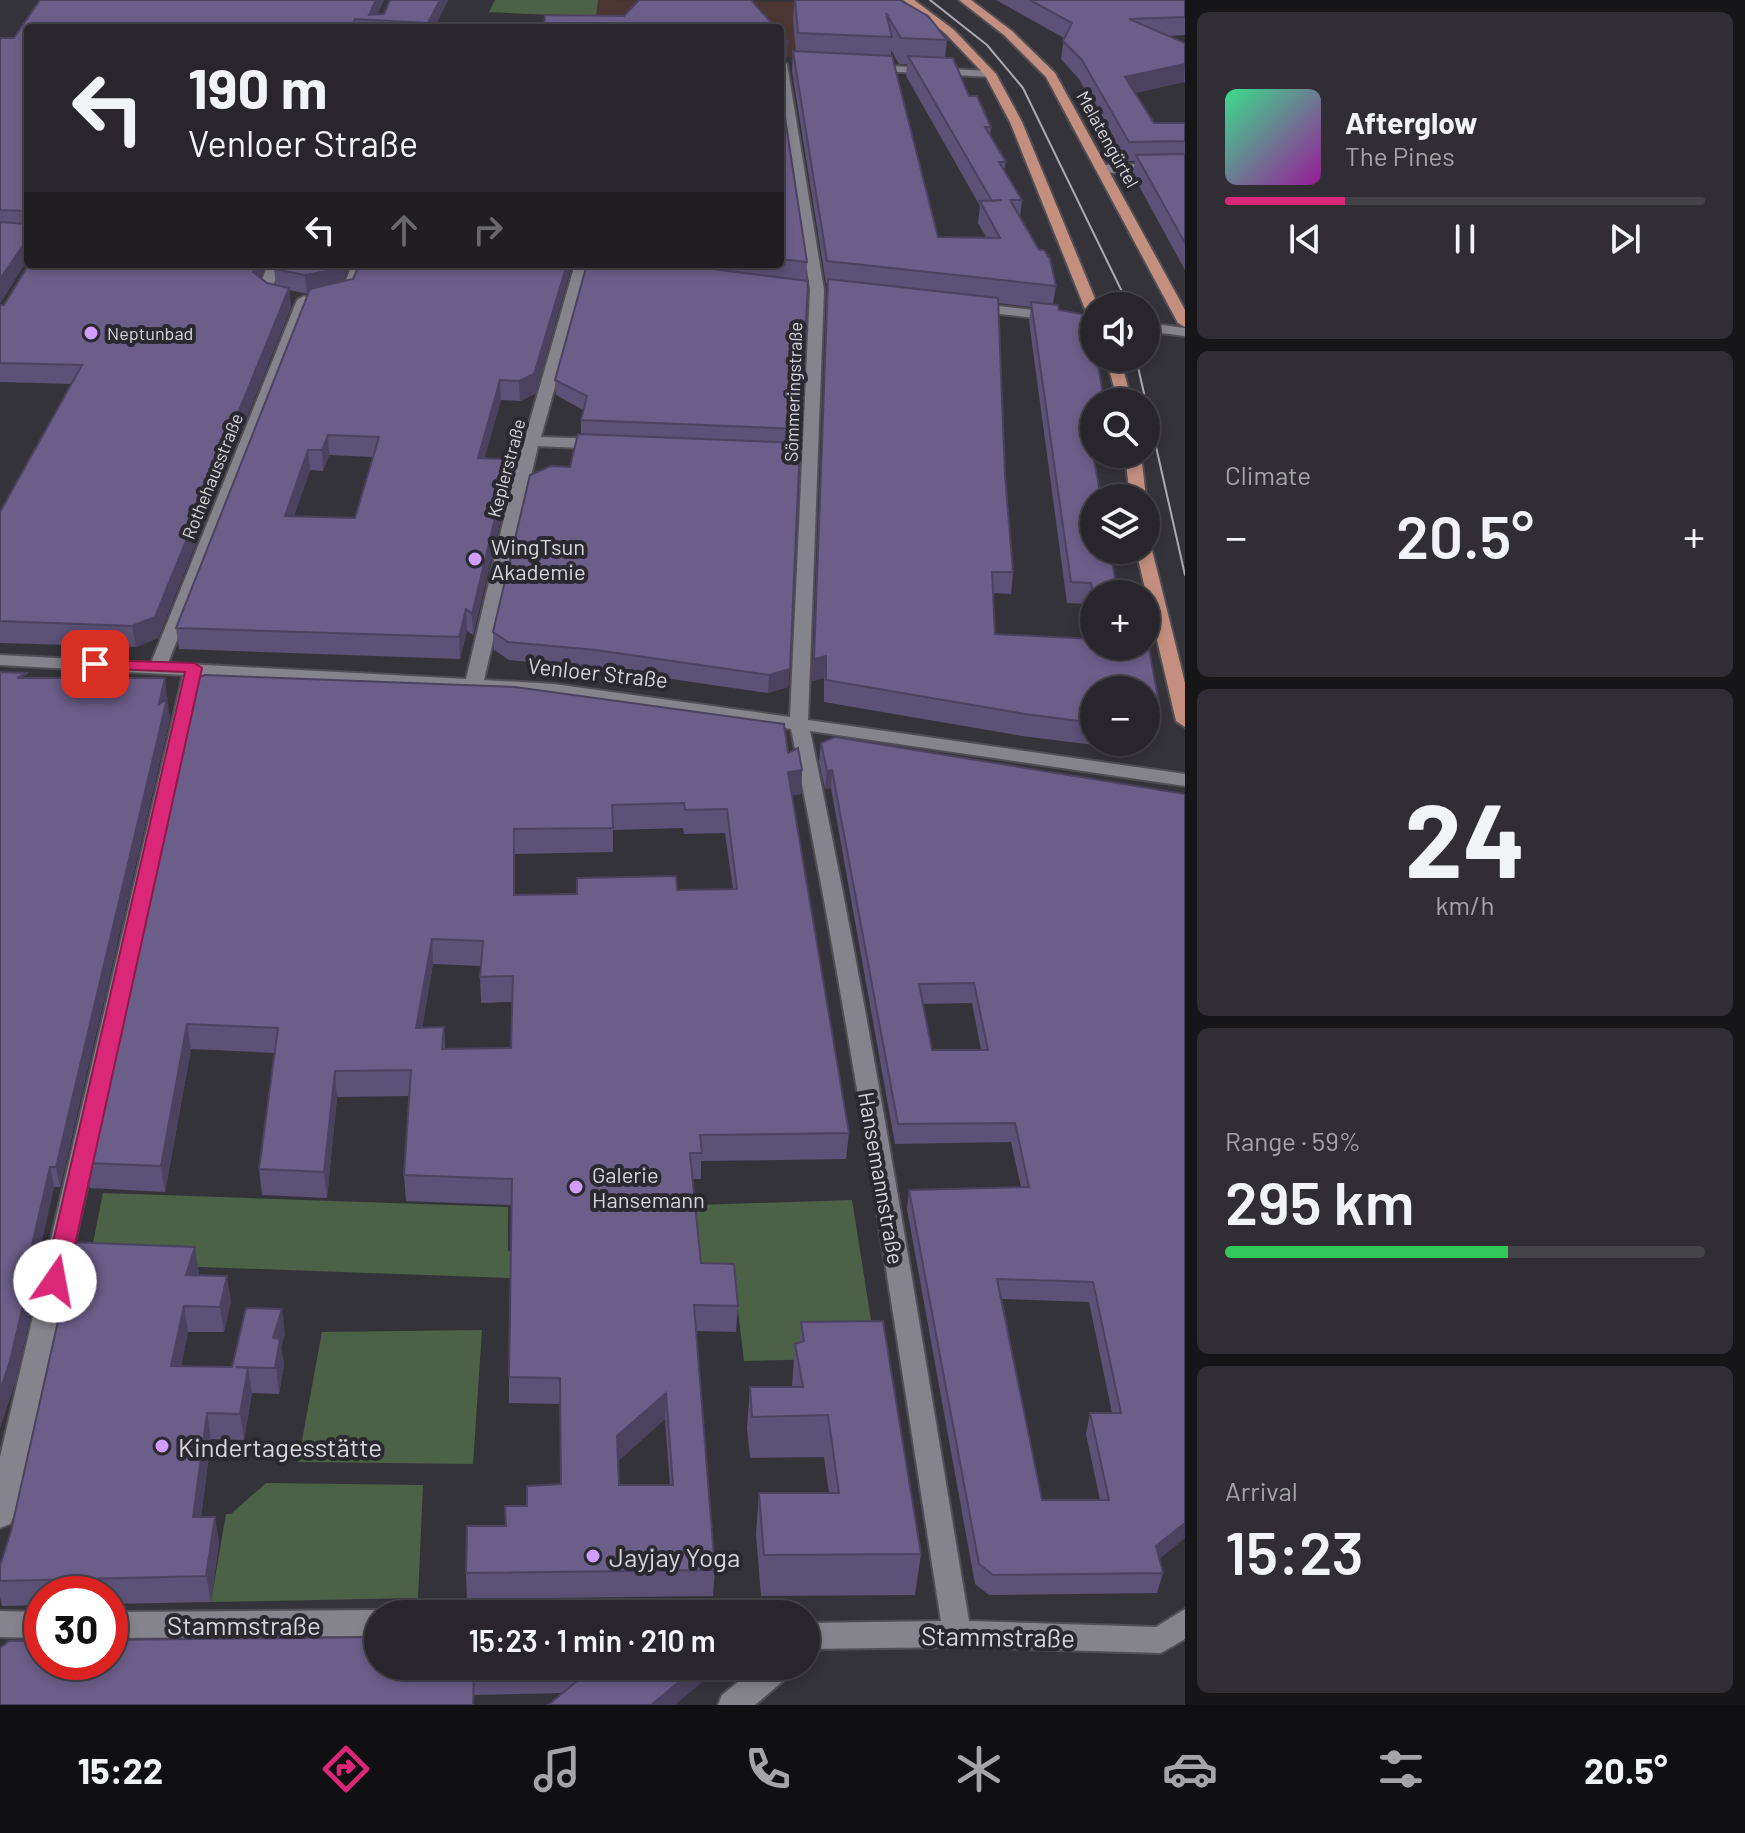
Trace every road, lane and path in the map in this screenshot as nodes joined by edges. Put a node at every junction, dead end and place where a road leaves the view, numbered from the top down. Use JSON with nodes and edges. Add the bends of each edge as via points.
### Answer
{"nodes":[{"id":1,"x":908,"y":0,"type":"edge"},
{"id":2,"x":964,"y":0,"type":"edge"},
{"id":3,"x":784,"y":64,"type":"edge"},
{"id":4,"x":797,"y":65,"type":"edge"},
{"id":5,"x":858,"y":68,"type":"edge"},
{"id":6,"x":990,"y":74,"type":"junction"},
{"id":7,"x":784,"y":83,"type":"edge"},
{"id":8,"x":1185,"y":167,"type":"edge"},
{"id":9,"x":1104,"y":169,"type":"junction"},
{"id":10,"x":273,"y":268,"type":"edge"},
{"id":11,"x":358,"y":268,"type":"edge"},
{"id":12,"x":581,"y":268,"type":"edge"},
{"id":13,"x":1085,"y":292,"type":"edge"},
{"id":14,"x":318,"y":299,"type":"junction"},
{"id":15,"x":957,"y":306,"type":"edge"},
{"id":16,"x":1080,"y":319,"type":"edge"},
{"id":17,"x":1185,"y":323,"type":"edge"},
{"id":18,"x":1160,"y":329,"type":"edge"},
{"id":19,"x":1185,"y":332,"type":"edge"},
{"id":20,"x":534,"y":441,"type":"junction"},
{"id":21,"x":622,"y":445,"type":"edge"},
{"id":22,"x":1147,"y":564,"type":"edge"},
{"id":23,"x":0,"y":660,"type":"edge"},
{"id":24,"x":158,"y":667,"type":"junction"},
{"id":25,"x":194,"y":668,"type":"junction"},
{"id":26,"x":474,"y":684,"type":"junction"},
{"id":27,"x":1185,"y":721,"type":"edge"},
{"id":28,"x":799,"y":724,"type":"junction"},
{"id":29,"x":1185,"y":780,"type":"edge"},
{"id":30,"x":0,"y":1516,"type":"edge"},
{"id":31,"x":1185,"y":1622,"type":"edge"},
{"id":32,"x":364,"y":1623,"type":"edge"},
{"id":33,"x":0,"y":1624,"type":"edge"},
{"id":34,"x":24,"y":1625,"type":"edge"},
{"id":35,"x":128,"y":1625,"type":"edge"},
{"id":36,"x":957,"y":1634,"type":"junction"},
{"id":37,"x":820,"y":1639,"type":"edge"},
{"id":38,"x":763,"y":1680,"type":"edge"},
{"id":39,"x":733,"y":1705,"type":"edge"}],
"edges":[{"from":1,"to":6,"type":"main road","via":[[950,32]]},
{"from":2,"to":9,"type":"main road","name":"Melatengürtel","via":[[1045,68]]},
{"from":3,"to":4,"type":"street"},
{"from":5,"to":6,"type":"street"},
{"from":6,"to":13,"type":"main road","via":[[1016,122]]},
{"from":7,"to":28,"type":"street","name":"Sömmeringstraße","via":[[817,290],[803,453]]},
{"from":8,"to":9,"type":"street"},
{"from":9,"to":17,"type":"main road","name":"Melatengürtel"},
{"from":10,"to":14,"type":"street","via":[[265,290],[274,296]]},
{"from":11,"to":14,"type":"street","name":"Rothehausstraße","via":[[349,292]]},
{"from":12,"to":20,"type":"street","name":"Keplerstraße"},
{"from":14,"to":24,"type":"street","name":"Rothehausstraße"},
{"from":15,"to":16,"type":"street"},
{"from":18,"to":19,"type":"street"},
{"from":20,"to":21,"type":"street"},
{"from":20,"to":26,"type":"street","name":"Keplerstraße"},
{"from":22,"to":27,"type":"main road"},
{"from":23,"to":24,"type":"street","name":"Venloer Straße"},
{"from":24,"to":25,"type":"street","name":"Venloer Straße"},
{"from":25,"to":26,"type":"street","name":"Venloer Straße"},
{"from":25,"to":30,"type":"street"},
{"from":26,"to":28,"type":"street","name":"Venloer Straße","via":[[631,698]]},
{"from":28,"to":29,"type":"street","name":"Venloer Straße"},
{"from":28,"to":36,"type":"street","name":"Hansemannstraße","via":[[884,1186]]},
{"from":31,"to":36,"type":"street","name":"Stammstraße","via":[[1161,1640]]},
{"from":32,"to":35,"type":"street","name":"Stammstraße"},
{"from":33,"to":34,"type":"street"},
{"from":36,"to":37,"type":"street","name":"Stammstraße"},
{"from":38,"to":39,"type":"street"}]}
